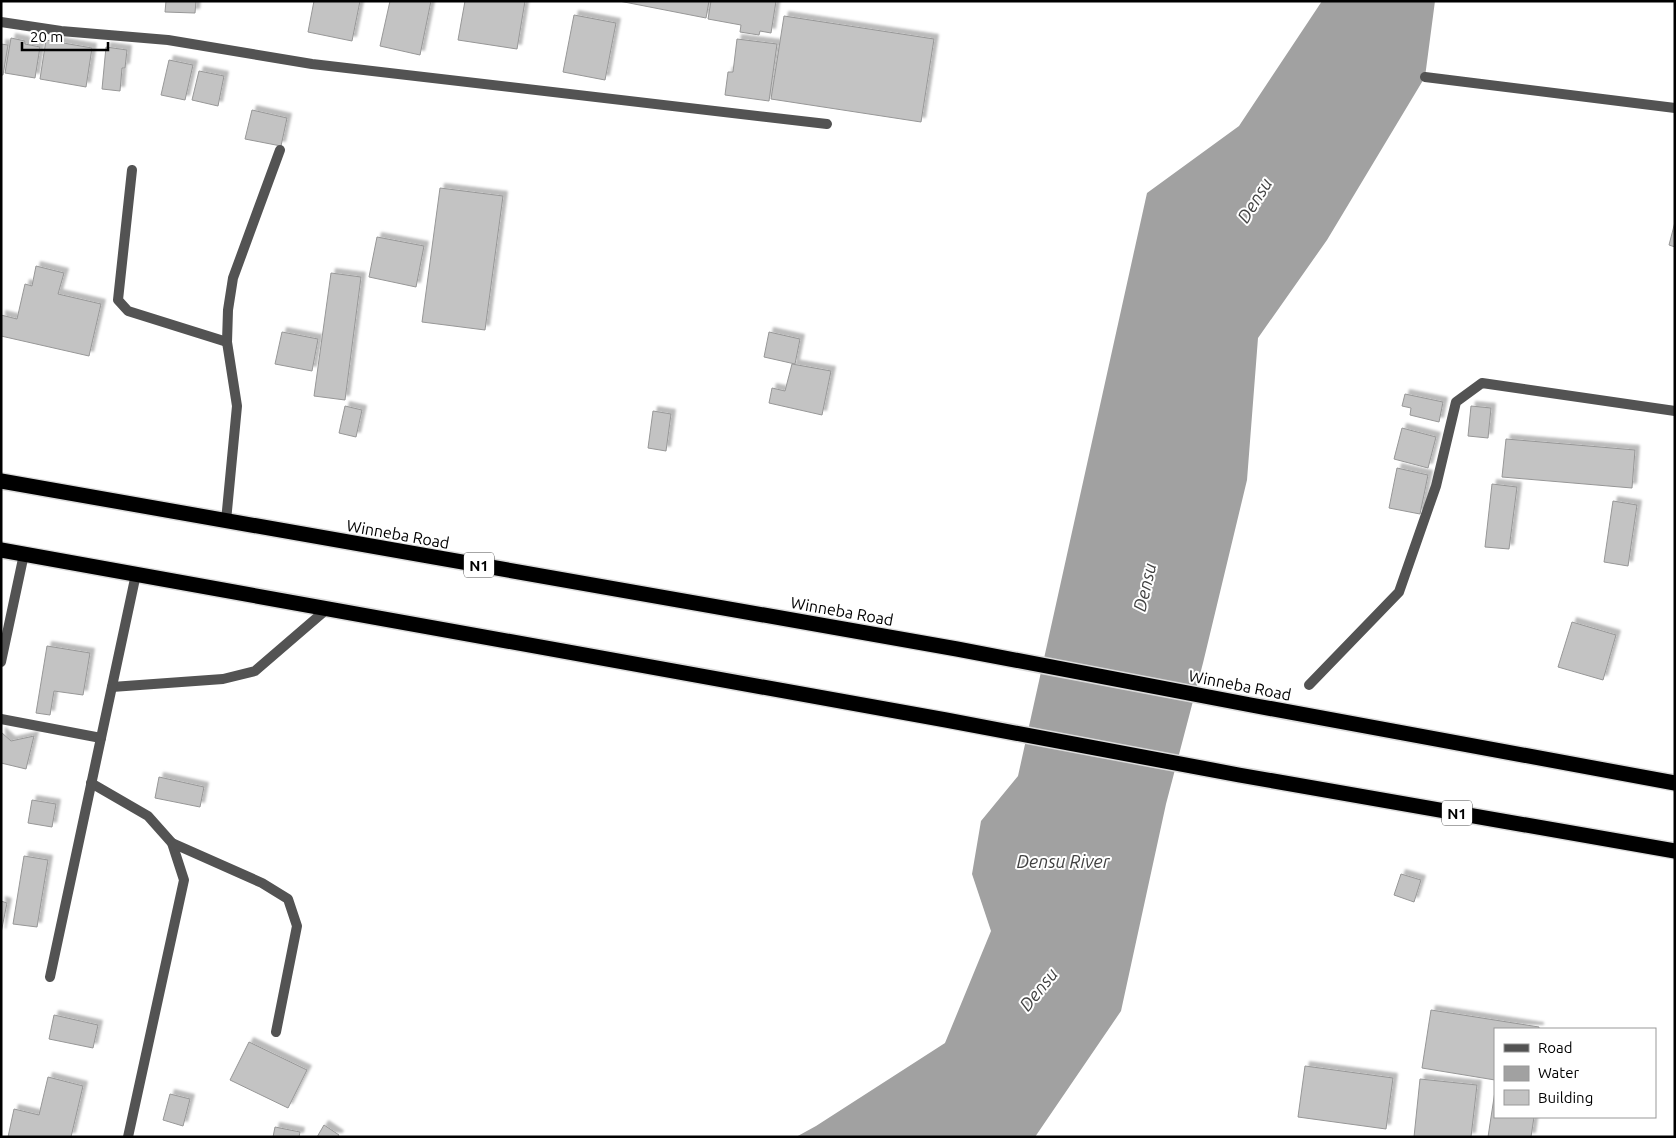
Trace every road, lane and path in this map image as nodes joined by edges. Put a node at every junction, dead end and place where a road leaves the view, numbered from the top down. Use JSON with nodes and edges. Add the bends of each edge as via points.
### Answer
{"nodes":[{"id":1,"x":1,"y":22,"type":"edge"},
{"id":2,"x":1425,"y":77,"type":"dead end"},
{"id":3,"x":1675,"y":108,"type":"edge"},
{"id":4,"x":827,"y":124,"type":"dead end"},
{"id":5,"x":280,"y":150,"type":"dead end"},
{"id":6,"x":132,"y":170,"type":"dead end"},
{"id":7,"x":227,"y":342,"type":"junction"},
{"id":8,"x":1675,"y":411,"type":"edge"},
{"id":9,"x":1,"y":481,"type":"edge"},
{"id":10,"x":226,"y":521,"type":"junction"},
{"id":11,"x":1,"y":550,"type":"edge"},
{"id":12,"x":24,"y":554,"type":"junction"},
{"id":13,"x":136,"y":574,"type":"junction"},
{"id":14,"x":327,"y":609,"type":"junction"},
{"id":15,"x":1,"y":662,"type":"edge"},
{"id":16,"x":1309,"y":685,"type":"dead end"},
{"id":17,"x":112,"y":688,"type":"junction"},
{"id":18,"x":1,"y":719,"type":"edge"},
{"id":19,"x":101,"y":738,"type":"junction"},
{"id":20,"x":92,"y":783,"type":"junction"},
{"id":21,"x":1675,"y":783,"type":"edge"},
{"id":22,"x":172,"y":843,"type":"junction"},
{"id":23,"x":1675,"y":851,"type":"edge"},
{"id":24,"x":50,"y":977,"type":"dead end"},
{"id":25,"x":276,"y":1032,"type":"dead end"},
{"id":26,"x":128,"y":1137,"type":"edge"}],
"edges":[{"from":1,"to":4,"type":"street","via":[[61,31],[168,40],[312,64]]},
{"from":2,"to":3,"type":"street"},
{"from":5,"to":7,"type":"street","via":[[233,278]]},
{"from":6,"to":7,"type":"street","via":[[118,300],[128,311]]},
{"from":7,"to":10,"type":"street","via":[[237,406]]},
{"from":8,"to":16,"type":"street","via":[[1482,383],[1456,402],[1436,486],[1399,592]]},
{"from":9,"to":10,"type":"highway","name":"Winneba Road","number":"N1"},
{"from":10,"to":21,"type":"highway","name":"Winneba Road","number":"N1","via":[[957,649]]},
{"from":11,"to":12,"type":"highway","number":"N1"},
{"from":12,"to":13,"type":"highway","number":"N1"},
{"from":12,"to":15,"type":"street"},
{"from":13,"to":14,"type":"highway","number":"N1"},
{"from":13,"to":17,"type":"street"},
{"from":14,"to":17,"type":"street","via":[[256,672],[223,679]]},
{"from":14,"to":23,"type":"highway","number":"N1"},
{"from":17,"to":19,"type":"street"},
{"from":18,"to":19,"type":"street"},
{"from":19,"to":20,"type":"street"},
{"from":20,"to":22,"type":"street","via":[[148,816]]},
{"from":20,"to":24,"type":"street"},
{"from":22,"to":25,"type":"street","via":[[262,883],[288,899],[298,926]]},
{"from":22,"to":26,"type":"street","via":[[184,880]]}]}
